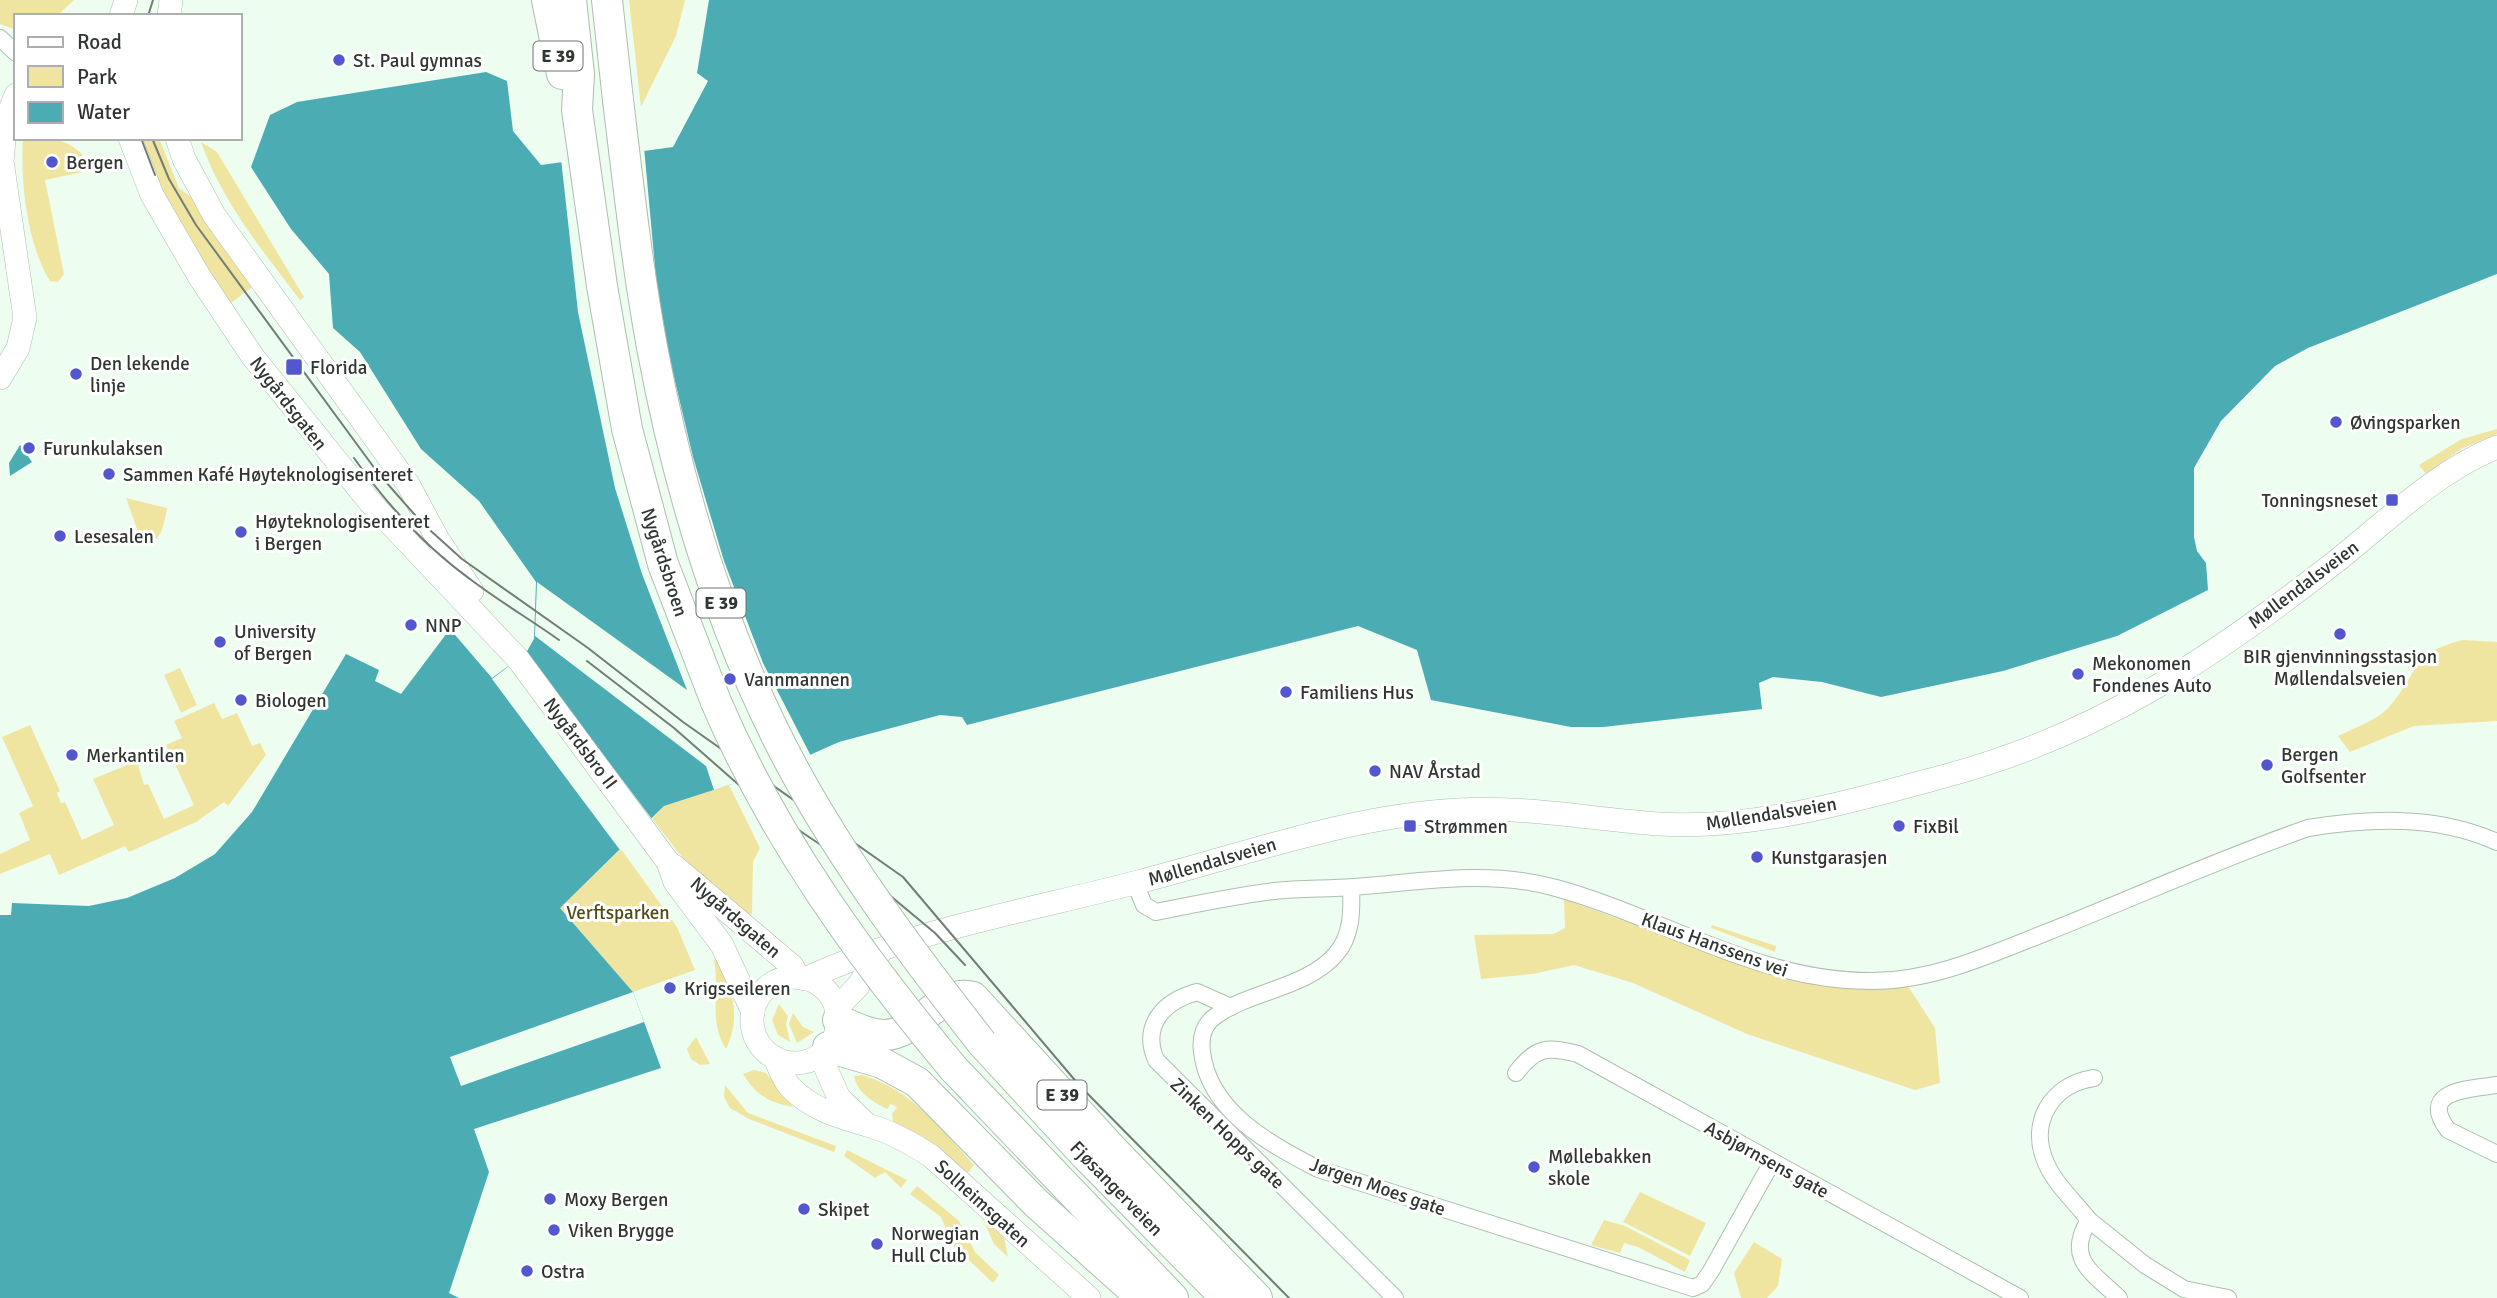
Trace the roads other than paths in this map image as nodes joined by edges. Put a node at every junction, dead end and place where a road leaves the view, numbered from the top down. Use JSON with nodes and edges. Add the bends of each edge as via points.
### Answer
{"nodes":[{"id":1,"x":547,"y":0,"type":"edge"},
{"id":2,"x":571,"y":0,"type":"edge"},
{"id":3,"x":607,"y":0,"type":"edge"},
{"id":4,"x":0,"y":38,"type":"edge"},
{"id":5,"x":14,"y":50,"type":"edge"},
{"id":6,"x":14,"y":94,"type":"edge"},
{"id":7,"x":577,"y":110,"type":"junction"},
{"id":8,"x":131,"y":140,"type":"edge"},
{"id":9,"x":178,"y":140,"type":"edge"},
{"id":10,"x":0,"y":378,"type":"edge"},
{"id":11,"x":2497,"y":447,"type":"edge"},
{"id":12,"x":496,"y":633,"type":"junction"},
{"id":13,"x":519,"y":659,"type":"joint"},
{"id":14,"x":643,"y":827,"type":"joint"},
{"id":15,"x":2497,"y":842,"type":"edge"},
{"id":16,"x":668,"y":862,"type":"junction"},
{"id":17,"x":1135,"y":883,"type":"junction"},
{"id":18,"x":1351,"y":888,"type":"junction"},
{"id":19,"x":881,"y":951,"type":"junction"},
{"id":20,"x":802,"y":978,"type":"junction"},
{"id":21,"x":1231,"y":1007,"type":"junction"},
{"id":22,"x":753,"y":1012,"type":"junction"},
{"id":23,"x":915,"y":1026,"type":"junction"},
{"id":24,"x":831,"y":1033,"type":"junction"},
{"id":25,"x":982,"y":1043,"type":"joint"},
{"id":26,"x":775,"y":1058,"type":"junction"},
{"id":27,"x":954,"y":1069,"type":"joint"},
{"id":28,"x":1516,"y":1073,"type":"dead end"},
{"id":29,"x":2094,"y":1078,"type":"dead end"},
{"id":30,"x":917,"y":1082,"type":"junction"},
{"id":31,"x":2497,"y":1085,"type":"edge"},
{"id":32,"x":866,"y":1124,"type":"junction"},
{"id":33,"x":2497,"y":1154,"type":"edge"},
{"id":34,"x":1772,"y":1162,"type":"junction"},
{"id":35,"x":2089,"y":1220,"type":"junction"},
{"id":36,"x":1089,"y":1298,"type":"edge"},
{"id":37,"x":1142,"y":1298,"type":"edge"},
{"id":38,"x":1173,"y":1298,"type":"edge"},
{"id":39,"x":1226,"y":1298,"type":"edge"},
{"id":40,"x":1257,"y":1298,"type":"edge"},
{"id":41,"x":1395,"y":1298,"type":"edge"},
{"id":42,"x":2020,"y":1298,"type":"edge"},
{"id":43,"x":2119,"y":1298,"type":"edge"},
{"id":44,"x":2228,"y":1298,"type":"edge"}],
"edges":[{"from":1,"to":7,"type":"highway","number":"E 39","via":[[562,78]]},
{"from":2,"to":7,"type":"highway","number":"E 39","via":[[579,74]]},
{"from":3,"to":25,"type":"highway","name":"Nygårdsbroen","number":"E 39","bridge":true,"via":[[641,281],[668,422],[704,555],[733,635],[793,768],[850,864]]},
{"from":4,"to":5,"type":"street"},
{"from":6,"to":10,"type":"main road","via":[[3,131],[2,161],[25,318],[18,348]]},
{"from":7,"to":27,"type":"highway","name":"Nygårdsbroen","number":"E 39","bridge":true,"via":[[627,429],[663,564],[694,650],[757,787],[817,889],[896,1000]]},
{"from":8,"to":12,"type":"main road","name":"Nygårdsgaten","via":[[152,195],[253,357],[369,501],[432,564],[479,621]]},
{"from":9,"to":12,"type":"main road","name":"Nygårdsgaten","via":[[214,215],[408,484]]},
{"from":11,"to":17,"type":"main road","name":"Møllendalsveien","via":[[2450,472],[2207,658],[2158,688],[2071,733],[1951,775],[1756,819],[1703,824],[1659,824],[1534,809],[1426,812],[1301,835]]},
{"from":12,"to":13,"type":"main road","name":"Nygårdsgaten"},
{"from":13,"to":14,"type":"main road","name":"Nygårdsbro II"},
{"from":14,"to":16,"type":"main road","name":"Nygårdsgaten"},
{"from":15,"to":18,"type":"street","name":"Klaus Hanssens vei","via":[[2424,822],[2364,821],[2308,828],[1988,956],[1933,975],[1871,981],[1817,978],[1756,962],[1604,903],[1512,879],[1451,878]]},
{"from":16,"to":20,"type":"main road","name":"Nygårdsgaten"},
{"from":16,"to":22,"type":"main road","name":"Nygårdsgaten","via":[[675,882],[722,945]]},
{"from":17,"to":18,"type":"street","name":"Klaus Hanssens vei","via":[[1144,905],[1156,912],[1277,891]]},
{"from":17,"to":19,"type":"main road","name":"Møllendalsveien","via":[[927,935]]},
{"from":18,"to":21,"type":"street","name":"Jørgen Moes gate","via":[[1352,912],[1338,953],[1306,975]]},
{"from":19,"to":20,"type":"main road","name":"Møllendalsveien"},
{"from":19,"to":24,"type":"main road"},
{"from":20,"to":22,"type":"main road","via":[[781,980],[766,989]]},
{"from":20,"to":24,"type":"main road","via":[[825,990]]},
{"from":21,"to":34,"type":"street","name":"Jørgen Moes gate","via":[[1202,1033],[1206,1072],[1230,1110],[1274,1146],[1318,1169],[1685,1286],[1702,1284]]},
{"from":21,"to":41,"type":"street","name":"Zinken Hopps gate","via":[[1197,992],[1177,997],[1153,1022],[1156,1060]]},
{"from":22,"to":26,"type":"main road","via":[[757,1041]]},
{"from":23,"to":24,"type":"highway","number":"E 39","via":[[895,1033]]},
{"from":23,"to":30,"type":"highway","via":[[911,1052]]},
{"from":23,"to":40,"type":"highway","number":"E 39","via":[[956,997],[978,1000],[1115,1152]]},
{"from":24,"to":26,"type":"main road","via":[[798,1063]]},
{"from":24,"to":30,"type":"highway"},
{"from":24,"to":32,"type":"main road","name":"Solheimsgaten","via":[[839,1098]]},
{"from":25,"to":39,"type":"highway","name":"Fjøsangerveien","number":"E 39"},
{"from":26,"to":32,"type":"main road","name":"Solheimsgaten","via":[[789,1086],[811,1103],[835,1117]]},
{"from":27,"to":38,"type":"highway","name":"Fjøsangerveien","number":"E 39"},
{"from":28,"to":34,"type":"street","name":"Asbjørnsens gate","via":[[1539,1051],[1559,1049],[1577,1054]]},
{"from":29,"to":35,"type":"street","via":[[2075,1081],[2048,1104],[2041,1117],[2040,1143],[2045,1162]]},
{"from":30,"to":37,"type":"highway","via":[[1036,1203]]},
{"from":31,"to":33,"type":"street","via":[[2454,1091],[2442,1101],[2440,1115],[2448,1130]]},
{"from":32,"to":36,"type":"main road","name":"Solheimsgaten","via":[[931,1156]]},
{"from":34,"to":42,"type":"street","name":"Asbjørnsens gate"},
{"from":35,"to":43,"type":"street","via":[[2078,1242],[2080,1257]]},
{"from":35,"to":44,"type":"street","via":[[2145,1265],[2184,1289]]}]}
